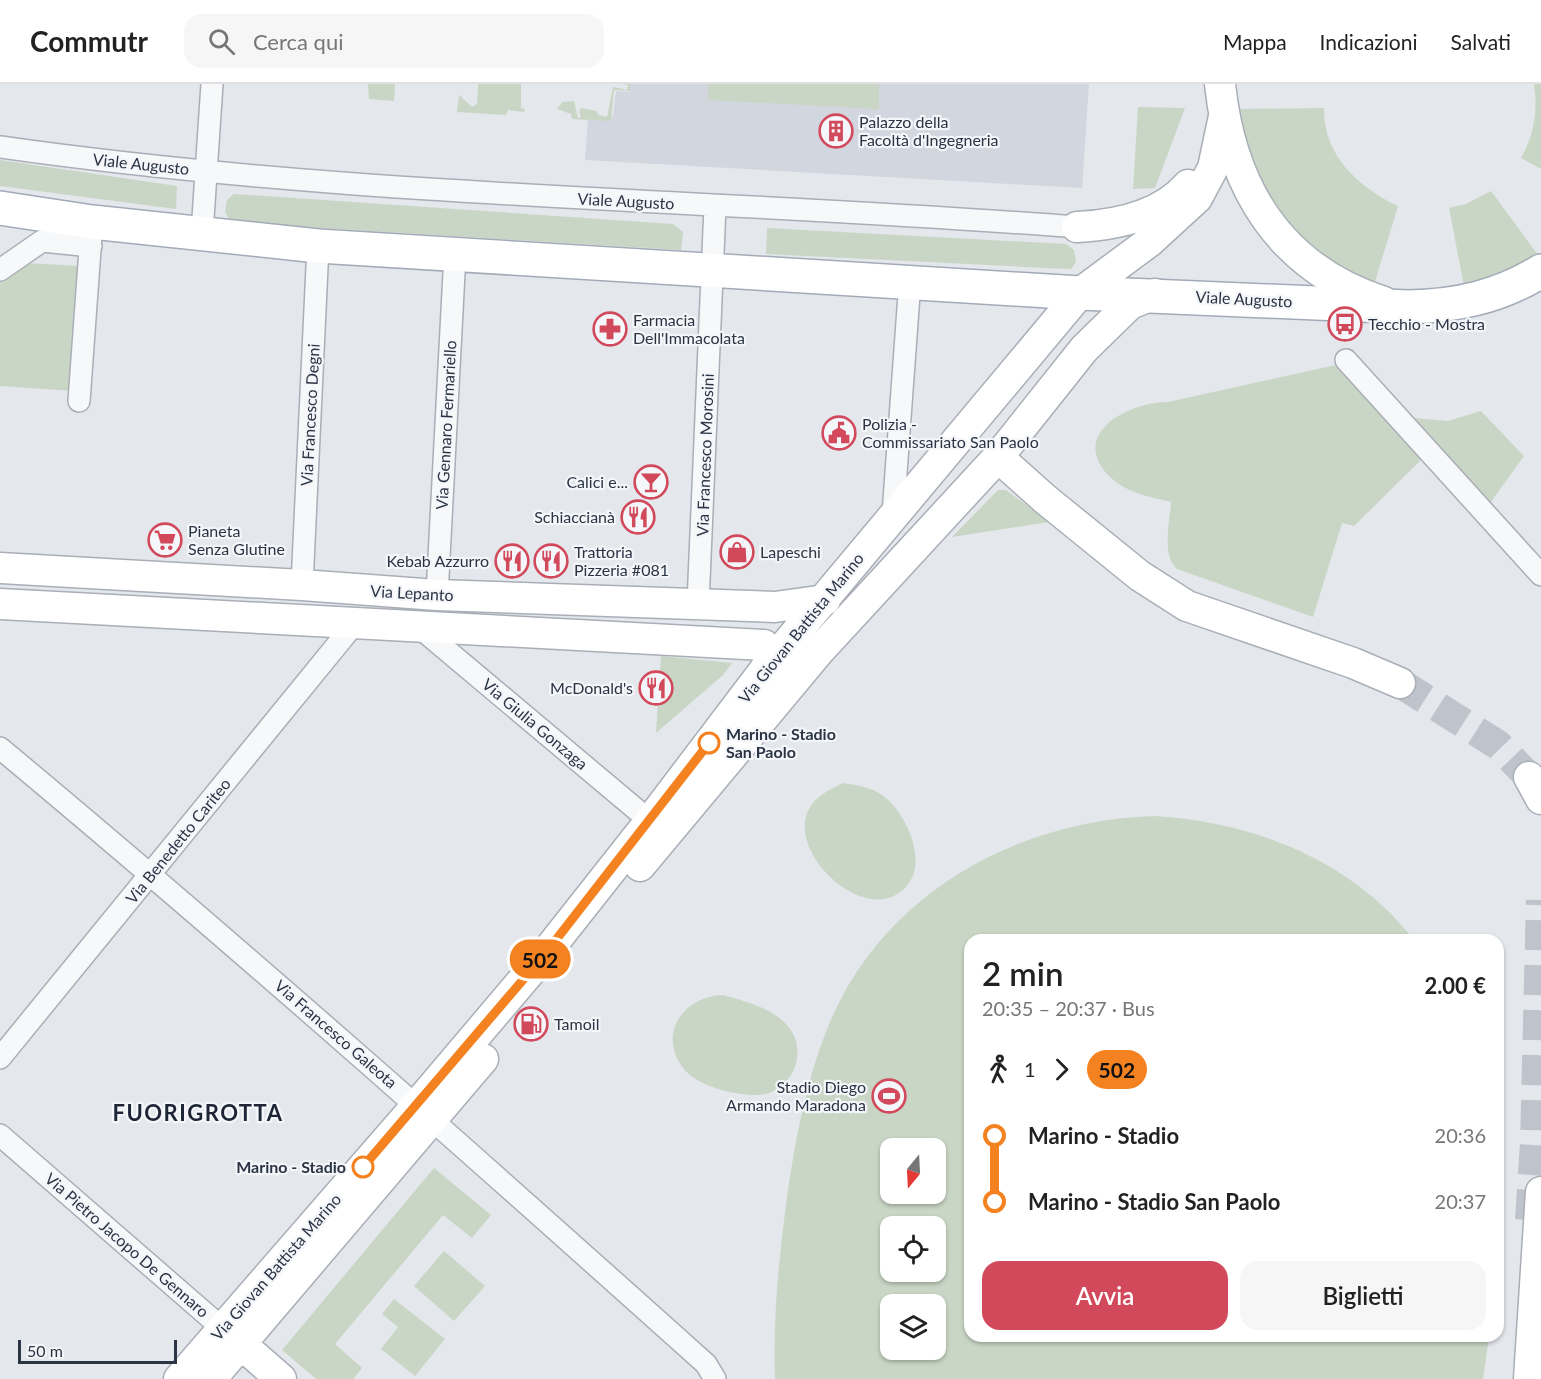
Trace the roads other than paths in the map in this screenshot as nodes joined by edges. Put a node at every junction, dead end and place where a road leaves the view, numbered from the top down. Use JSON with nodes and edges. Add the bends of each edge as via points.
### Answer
{"nodes":[{"id":1,"x":212,"y":84,"type":"edge"},
{"id":2,"x":1220,"y":84,"type":"edge"},
{"id":3,"x":1221,"y":128,"type":"junction"},
{"id":4,"x":0,"y":147,"type":"edge"},
{"id":5,"x":206,"y":171,"type":"junction"},
{"id":6,"x":715,"y":206,"type":"junction"},
{"id":7,"x":0,"y":208,"type":"edge"},
{"id":8,"x":1077,"y":227,"type":"junction"},
{"id":9,"x":202,"y":233,"type":"junction"},
{"id":10,"x":91,"y":234,"type":"junction"},
{"id":11,"x":1149,"y":242,"type":"junction"},
{"id":12,"x":318,"y":246,"type":"junction"},
{"id":13,"x":455,"y":254,"type":"junction"},
{"id":14,"x":0,"y":270,"type":"edge"},
{"id":15,"x":712,"y":270,"type":"junction"},
{"id":16,"x":1541,"y":272,"type":"edge"},
{"id":17,"x":910,"y":281,"type":"junction"},
{"id":18,"x":1095,"y":287,"type":"junction"},
{"id":19,"x":1023,"y":289,"type":"junction"},
{"id":20,"x":1155,"y":294,"type":"junction"},
{"id":21,"x":1408,"y":307,"type":"junction"},
{"id":22,"x":1051,"y":327,"type":"junction"},
{"id":23,"x":1084,"y":349,"type":"junction"},
{"id":24,"x":1346,"y":360,"type":"dead end"},
{"id":25,"x":79,"y":401,"type":"dead end"},
{"id":26,"x":998,"y":457,"type":"junction"},
{"id":27,"x":893,"y":514,"type":"junction"},
{"id":28,"x":0,"y":568,"type":"edge"},
{"id":29,"x":1541,"y":575,"type":"edge"},
{"id":30,"x":302,"y":585,"type":"junction"},
{"id":31,"x":391,"y":593,"type":"junction"},
{"id":32,"x":437,"y":596,"type":"junction"},
{"id":33,"x":825,"y":600,"type":"junction"},
{"id":34,"x":0,"y":604,"type":"edge"},
{"id":35,"x":698,"y":604,"type":"junction"},
{"id":36,"x":355,"y":623,"type":"junction"},
{"id":37,"x":405,"y":626,"type":"junction"},
{"id":38,"x":763,"y":658,"type":"junction"},
{"id":39,"x":1400,"y":683,"type":"tunnel mouth"},
{"id":40,"x":0,"y":748,"type":"edge"},
{"id":41,"x":650,"y":821,"type":"junction"},
{"id":42,"x":151,"y":873,"type":"junction"},
{"id":43,"x":0,"y":1058,"type":"edge"},
{"id":44,"x":425,"y":1112,"type":"junction"},
{"id":45,"x":0,"y":1135,"type":"edge"},
{"id":46,"x":1540,"y":1192,"type":"tunnel mouth"},
{"id":47,"x":231,"y":1336,"type":"junction"},
{"id":48,"x":179,"y":1379,"type":"edge"},
{"id":49,"x":211,"y":1379,"type":"edge"},
{"id":50,"x":281,"y":1379,"type":"edge"},
{"id":51,"x":715,"y":1379,"type":"edge"},
{"id":52,"x":1529,"y":1379,"type":"edge"}],
"edges":[{"from":1,"to":5,"type":"street"},
{"from":2,"to":3,"type":"main road"},
{"from":3,"to":8,"type":"main road","name":"Viale Augusto","via":[[1197,174],[1172,200],[1126,220]]},
{"from":3,"to":11,"type":"main road","via":[[1213,168],[1197,198]]},
{"from":3,"to":21,"type":"main road","via":[[1253,201],[1289,247],[1315,269],[1352,290]]},
{"from":4,"to":5,"type":"street","name":"Viale Augusto"},
{"from":5,"to":6,"type":"street","name":"Viale Augusto","via":[[438,191]]},
{"from":5,"to":9,"type":"street"},
{"from":6,"to":8,"type":"street","name":"Viale Augusto"},
{"from":6,"to":15,"type":"street","name":"Via Francesco Morosini"},
{"from":7,"to":10,"type":"main road","name":"Viale Augusto"},
{"from":8,"to":18,"type":"main road","via":[[1100,254]]},
{"from":9,"to":10,"type":"main road","name":"Viale Augusto"},
{"from":9,"to":12,"type":"main road","name":"Viale Augusto"},
{"from":10,"to":14,"type":"street","via":[[42,240]]},
{"from":10,"to":25,"type":"street"},
{"from":11,"to":18,"type":"main road"},
{"from":11,"to":20,"type":"main road","via":[[1141,274],[1146,287]]},
{"from":12,"to":13,"type":"main road","name":"Viale Augusto"},
{"from":12,"to":30,"type":"street","name":"Via Francesco Degni"},
{"from":13,"to":15,"type":"main road","name":"Viale Augusto"},
{"from":13,"to":32,"type":"street","name":"Via Gennaro Fermariello"},
{"from":15,"to":17,"type":"main road","name":"Viale Augusto"},
{"from":15,"to":35,"type":"street","name":"Via Francesco Morosini"},
{"from":16,"to":21,"type":"main road","name":"Viale Augusto","via":[[1488,297],[1457,304]]},
{"from":17,"to":19,"type":"main road","name":"Viale Augusto"},
{"from":17,"to":27,"type":"street"},
{"from":18,"to":19,"type":"main road","name":"Viale Augusto"},
{"from":18,"to":20,"type":"main road","name":"Viale Augusto"},
{"from":18,"to":22,"type":"main road","name":"Via Giovan Battista Marino"},
{"from":18,"to":23,"type":"main road","name":"Via Giovan Battista Marino","via":[[1094,327]]},
{"from":19,"to":22,"type":"main road","via":[[1045,302],[1052,312]]},
{"from":20,"to":21,"type":"main road","name":"Viale Augusto"},
{"from":20,"to":23,"type":"main road","name":"Via Giovan Battista Marino","via":[[1130,304]]},
{"from":22,"to":27,"type":"main road","name":"Via Giovan Battista Marino"},
{"from":23,"to":26,"type":"main road","name":"Via Giovan Battista Marino"},
{"from":24,"to":29,"type":"street"},
{"from":26,"to":39,"type":"main road","via":[[1140,576],[1187,606]]},
{"from":26,"to":44,"type":"main road","name":"Via Giovan Battista Marino","via":[[820,650]]},
{"from":27,"to":33,"type":"main road","name":"Via Giovan Battista Marino"},
{"from":28,"to":30,"type":"main road","name":"Via Lepanto"},
{"from":30,"to":31,"type":"main road","name":"Via Lepanto"},
{"from":31,"to":32,"type":"main road","name":"Via Lepanto"},
{"from":31,"to":37,"type":"main road"},
{"from":32,"to":35,"type":"main road","name":"Via Lepanto"},
{"from":33,"to":35,"type":"main road","name":"Via Lepanto","via":[[775,607]]},
{"from":33,"to":38,"type":"main road","name":"Via Giovan Battista Marino"},
{"from":34,"to":36,"type":"main road","name":"Via Lepanto"},
{"from":36,"to":37,"type":"main road","name":"Via Lepanto"},
{"from":36,"to":42,"type":"street","name":"Via Benedetto Cariteo"},
{"from":37,"to":38,"type":"main road","name":"Via Lepanto"},
{"from":37,"to":41,"type":"street","name":"Via Giulia Gonzaga"},
{"from":38,"to":41,"type":"main road","name":"Via Giovan Battista Marino"},
{"from":40,"to":42,"type":"street","name":"Via Francesco Galeota"},
{"from":41,"to":44,"type":"main road","name":"Via Giovan Battista Marino"},
{"from":42,"to":43,"type":"street","name":"Via Benedetto Cariteo"},
{"from":42,"to":44,"type":"street","name":"Via Francesco Galeota"},
{"from":44,"to":47,"type":"main road","name":"Via Giovan Battista Marino"},
{"from":44,"to":51,"type":"street","name":"Via Francesco Galeota","via":[[706,1364]]},
{"from":45,"to":47,"type":"street","name":"Via Pietro Jacopo De Gennaro"},
{"from":46,"to":52,"type":"main road"},
{"from":47,"to":48,"type":"main road","name":"Via Giovan Battista Marino"},
{"from":47,"to":49,"type":"main road","name":"Via Giovan Battista Marino"},
{"from":47,"to":50,"type":"main road","name":"Via Pietro Jacopo De Gennaro"}]}
